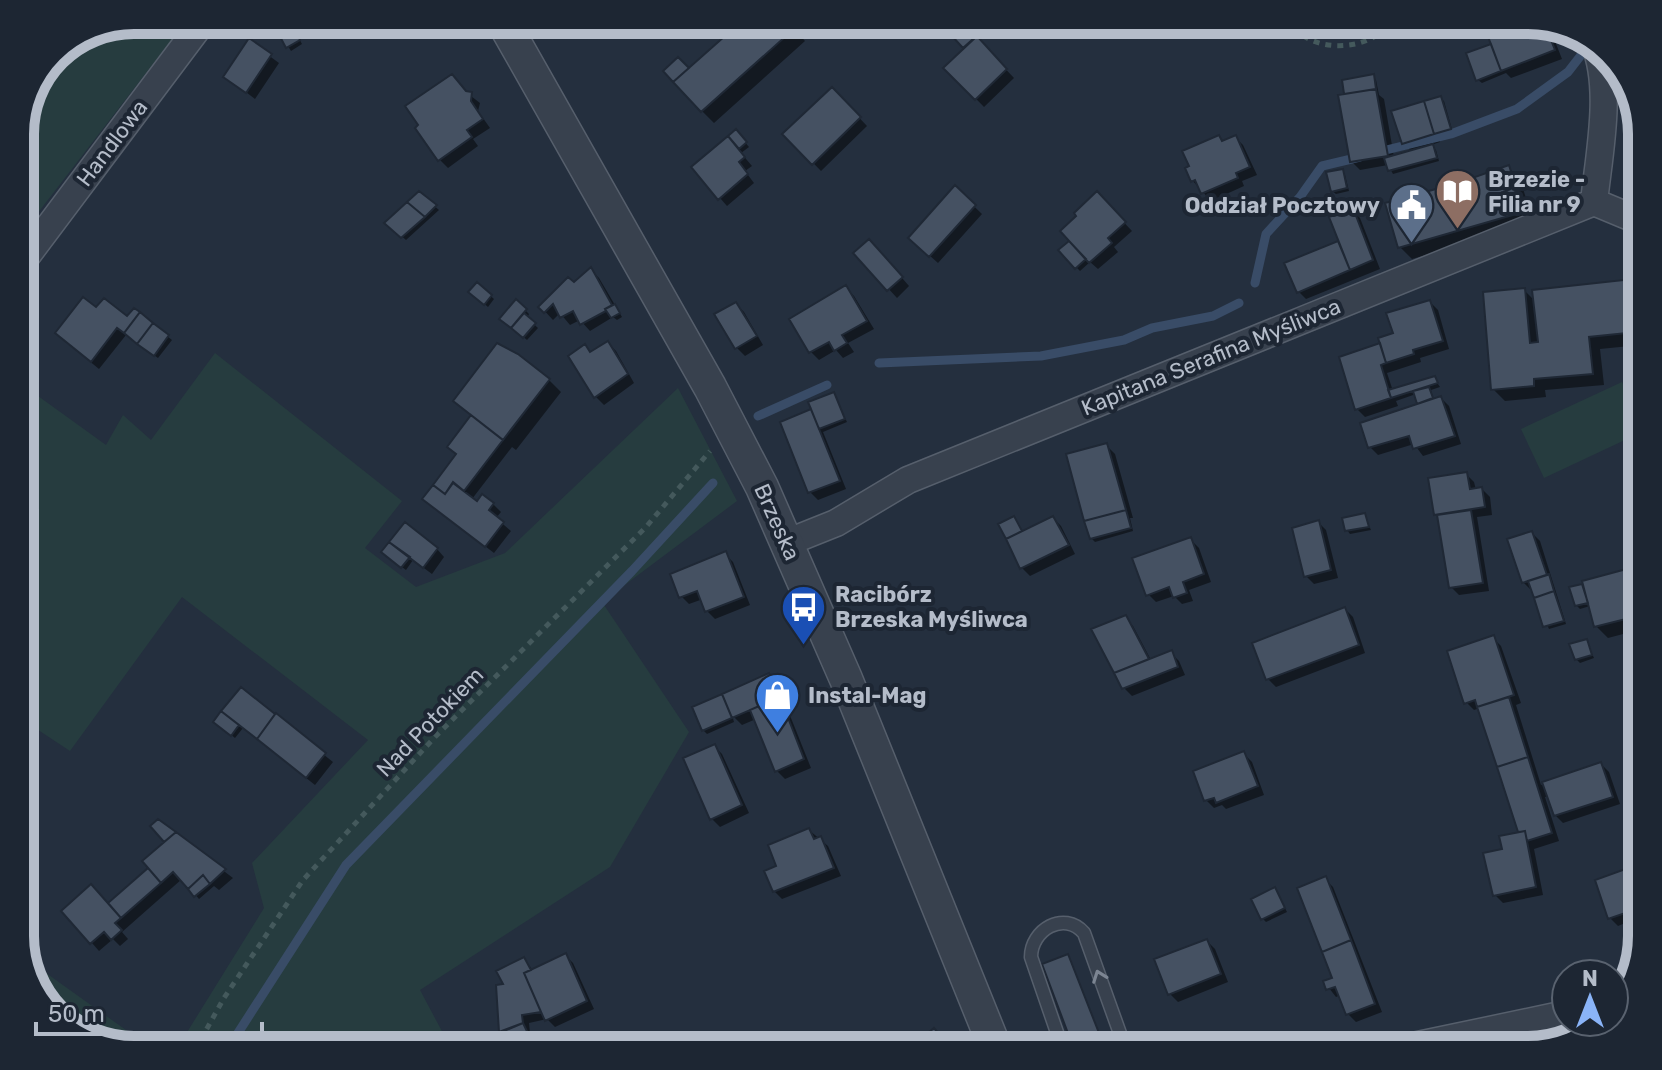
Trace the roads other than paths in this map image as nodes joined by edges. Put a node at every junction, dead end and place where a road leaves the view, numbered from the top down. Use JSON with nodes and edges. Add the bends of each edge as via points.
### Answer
{"nodes":[{"id":1,"x":193,"y":34,"type":"edge"},
{"id":2,"x":510,"y":34,"type":"edge"},
{"id":3,"x":1599,"y":63,"type":"edge"},
{"id":4,"x":1594,"y":202,"type":"junction"},
{"id":5,"x":1628,"y":216,"type":"edge"},
{"id":6,"x":34,"y":246,"type":"edge"},
{"id":7,"x":786,"y":543,"type":"junction"},
{"id":8,"x":1550,"y":1023,"type":"edge"},
{"id":9,"x":990,"y":1036,"type":"edge"},
{"id":10,"x":1058,"y":1036,"type":"edge"},
{"id":11,"x":1121,"y":1036,"type":"edge"},
{"id":12,"x":1516,"y":1036,"type":"edge"}],
"edges":[{"from":1,"to":6,"type":"street","name":"Handlowa"},
{"from":2,"to":7,"type":"street","name":"Brzeska","via":[[710,387]]},
{"from":3,"to":4,"type":"street","via":[[1603,120]]},
{"from":4,"to":5,"type":"street"},
{"from":4,"to":7,"type":"street","name":"Kapitana Serafina Myśliwca","via":[[908,480],[836,523]]},
{"from":7,"to":9,"type":"street","name":"Brzeska"},
{"from":8,"to":12,"type":"street"},
{"from":11,"to":10,"type":"lane","one_way":true,"via":[[1084,933],[1056,923],[1037,936],[1031,957]]}]}
